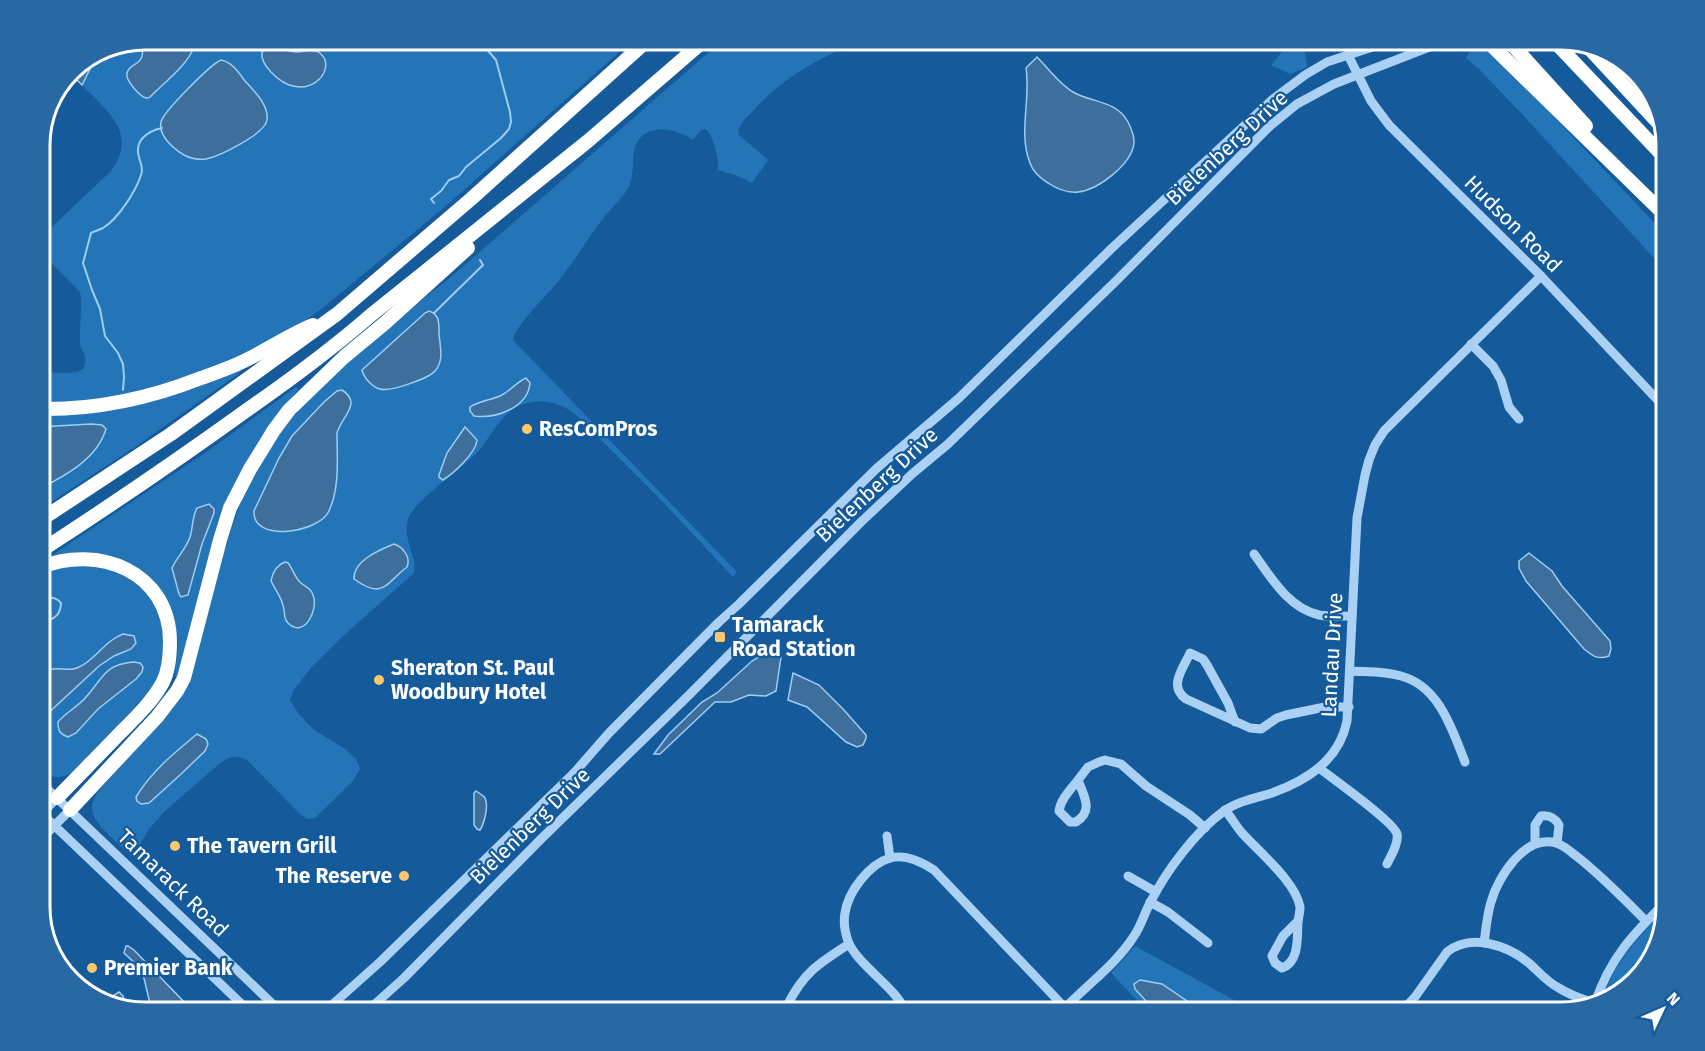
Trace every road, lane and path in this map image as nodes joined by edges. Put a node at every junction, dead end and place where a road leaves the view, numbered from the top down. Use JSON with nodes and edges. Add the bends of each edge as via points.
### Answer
{"nodes":[{"id":1,"x":637,"y":50,"type":"edge"},
{"id":2,"x":694,"y":50,"type":"edge"},
{"id":3,"x":1363,"y":50,"type":"edge"},
{"id":4,"x":1421,"y":50,"type":"edge"},
{"id":5,"x":1496,"y":50,"type":"edge"},
{"id":6,"x":1502,"y":50,"type":"edge"},
{"id":7,"x":1517,"y":50,"type":"edge"},
{"id":8,"x":1562,"y":50,"type":"edge"},
{"id":9,"x":1348,"y":55,"type":"junction"},
{"id":10,"x":1597,"y":57,"type":"edge"},
{"id":11,"x":1357,"y":74,"type":"junction"},
{"id":12,"x":1542,"y":95,"type":"junction"},
{"id":13,"x":1650,"y":114,"type":"edge"},
{"id":14,"x":1655,"y":147,"type":"edge"},
{"id":15,"x":523,"y":193,"type":"junction"},
{"id":16,"x":1655,"y":203,"type":"edge"},
{"id":17,"x":1655,"y":204,"type":"edge"},
{"id":18,"x":1541,"y":276,"type":"junction"},
{"id":19,"x":337,"y":314,"type":"junction"},
{"id":20,"x":1471,"y":344,"type":"junction"},
{"id":21,"x":1655,"y":398,"type":"edge"},
{"id":22,"x":50,"y":409,"type":"edge"},
{"id":23,"x":1519,"y":419,"type":"dead end"},
{"id":24,"x":50,"y":514,"type":"edge"},
{"id":25,"x":50,"y":545,"type":"edge"},
{"id":26,"x":1254,"y":554,"type":"dead end"},
{"id":27,"x":50,"y":564,"type":"edge"},
{"id":28,"x":1352,"y":616,"type":"junction"},
{"id":29,"x":1350,"y":671,"type":"junction"},
{"id":30,"x":1349,"y":707,"type":"junction"},
{"id":31,"x":1235,"y":722,"type":"junction"},
{"id":32,"x":1465,"y":762,"type":"dead end"},
{"id":33,"x":1319,"y":768,"type":"junction"},
{"id":34,"x":1077,"y":780,"type":"dead end"},
{"id":35,"x":50,"y":791,"type":"edge"},
{"id":36,"x":57,"y":798,"type":"junction"},
{"id":37,"x":50,"y":804,"type":"edge"},
{"id":38,"x":70,"y":810,"type":"junction"},
{"id":39,"x":1225,"y":810,"type":"junction"},
{"id":40,"x":50,"y":822,"type":"edge"},
{"id":41,"x":54,"y":825,"type":"junction"},
{"id":42,"x":1205,"y":828,"type":"junction"},
{"id":43,"x":50,"y":829,"type":"edge"},
{"id":44,"x":887,"y":836,"type":"dead end"},
{"id":45,"x":1535,"y":843,"type":"junction"},
{"id":46,"x":1557,"y":843,"type":"junction"},
{"id":47,"x":891,"y":858,"type":"junction"},
{"id":48,"x":1387,"y":864,"type":"dead end"},
{"id":49,"x":1128,"y":876,"type":"dead end"},
{"id":50,"x":1156,"y":892,"type":"junction"},
{"id":51,"x":1150,"y":902,"type":"junction"},
{"id":52,"x":1656,"y":912,"type":"edge"},
{"id":53,"x":1298,"y":921,"type":"junction"},
{"id":54,"x":1646,"y":921,"type":"junction"},
{"id":55,"x":1208,"y":943,"type":"dead end"},
{"id":56,"x":1484,"y":943,"type":"junction"},
{"id":57,"x":849,"y":944,"type":"junction"},
{"id":58,"x":1598,"y":994,"type":"edge"},
{"id":59,"x":1583,"y":998,"type":"edge"},
{"id":60,"x":240,"y":1002,"type":"edge"},
{"id":61,"x":271,"y":1002,"type":"edge"},
{"id":62,"x":335,"y":1002,"type":"edge"},
{"id":63,"x":377,"y":1002,"type":"edge"},
{"id":64,"x":789,"y":1002,"type":"edge"},
{"id":65,"x":900,"y":1002,"type":"edge"},
{"id":66,"x":1057,"y":1002,"type":"edge"},
{"id":67,"x":1074,"y":1002,"type":"edge"},
{"id":68,"x":1411,"y":1002,"type":"edge"}],
"edges":[{"from":1,"to":19,"type":"highway"},
{"from":2,"to":15,"type":"highway"},
{"from":3,"to":9,"type":"street","name":"Bielenberg Drive"},
{"from":4,"to":11,"type":"street","name":"Bielenberg Drive"},
{"from":5,"to":12,"type":"highway"},
{"from":6,"to":12,"type":"highway"},
{"from":7,"to":16,"type":"highway"},
{"from":8,"to":14,"type":"highway"},
{"from":9,"to":11,"type":"street","name":"Hudson Road"},
{"from":9,"to":62,"type":"street","name":"Bielenberg Drive","via":[[1305,75],[1266,105],[959,398],[876,468],[695,645],[567,780]]},
{"from":10,"to":13,"type":"highway"},
{"from":11,"to":18,"type":"street","name":"Hudson Road","via":[[1379,114],[1395,132]]},
{"from":11,"to":63,"type":"street","name":"Bielenberg Drive","via":[[1313,94],[1270,126],[974,419],[861,522]]},
{"from":12,"to":17,"type":"highway"},
{"from":15,"to":25,"type":"highway","via":[[306,368]]},
{"from":15,"to":38,"type":"highway","via":[[458,258],[344,357],[279,423],[230,507],[184,678],[177,691]]},
{"from":18,"to":20,"type":"street","name":"Landau Drive"},
{"from":18,"to":21,"type":"street","name":"Hudson Road"},
{"from":19,"to":22,"type":"highway","via":[[242,362],[158,394],[108,405]]},
{"from":19,"to":24,"type":"highway","via":[[171,435]]},
{"from":20,"to":23,"type":"street","via":[[1493,366],[1509,406]]},
{"from":20,"to":28,"type":"street","name":"Landau Drive","via":[[1384,431],[1375,445],[1357,518]]},
{"from":26,"to":28,"type":"street","via":[[1288,598],[1302,609],[1320,615]]},
{"from":27,"to":36,"type":"highway","via":[[79,559],[126,568],[143,581],[162,605],[170,638],[166,674],[157,693]]},
{"from":28,"to":29,"type":"street","name":"Landau Drive"},
{"from":29,"to":30,"type":"street","name":"Landau Drive"},
{"from":29,"to":32,"type":"street","via":[[1402,676],[1426,690],[1438,704]]},
{"from":30,"to":31,"type":"street","via":[[1325,707],[1286,715],[1261,729]]},
{"from":30,"to":33,"type":"street","name":"Landau Drive","via":[[1345,734]]},
{"from":31,"to":31,"type":"street","via":[[1207,665],[1190,653],[1177,679],[1181,695]]},
{"from":33,"to":39,"type":"street","name":"Landau Drive","via":[[1284,788]]},
{"from":33,"to":48,"type":"street","via":[[1395,830],[1396,843]]},
{"from":34,"to":42,"type":"street","via":[[1088,767],[1099,762],[1121,764]]},
{"from":35,"to":36,"type":"street","name":"Tamarack Road"},
{"from":36,"to":37,"type":"street"},
{"from":36,"to":38,"type":"street","name":"Tamarack Road"},
{"from":38,"to":41,"type":"street"},
{"from":38,"to":61,"type":"street","name":"Tamarack Road"},
{"from":39,"to":42,"type":"street","name":"Landau Drive"},
{"from":39,"to":53,"type":"street","via":[[1298,899]]},
{"from":40,"to":41,"type":"street","name":"Tamarack Road"},
{"from":41,"to":43,"type":"street"},
{"from":41,"to":60,"type":"street","name":"Tamarack Road"},
{"from":42,"to":50,"type":"street","name":"Landau Drive"},
{"from":44,"to":47,"type":"street"},
{"from":45,"to":46,"type":"street"},
{"from":45,"to":46,"type":"street","via":[[1535,825],[1546,816],[1559,825]]},
{"from":45,"to":56,"type":"street","via":[[1516,858],[1498,884],[1488,913]]},
{"from":46,"to":54,"type":"street","via":[[1601,876]]},
{"from":47,"to":57,"type":"street","via":[[867,874],[850,898],[844,924]]},
{"from":47,"to":66,"type":"street","via":[[913,859],[933,870]]},
{"from":49,"to":50,"type":"street"},
{"from":50,"to":51,"type":"street","name":"Landau Drive"},
{"from":51,"to":55,"type":"street"},
{"from":51,"to":67,"type":"street","name":"Landau Drive","via":[[1123,952]]},
{"from":52,"to":54,"type":"street"},
{"from":53,"to":53,"type":"street","via":[[1293,961],[1282,968],[1272,956],[1283,936]]},
{"from":54,"to":58,"type":"street","via":[[1614,960]]},
{"from":56,"to":59,"type":"street","via":[[1509,951],[1558,988]]},
{"from":56,"to":68,"type":"street","via":[[1462,944],[1447,952]]},
{"from":57,"to":64,"type":"street","via":[[808,973]]},
{"from":57,"to":65,"type":"street"}]}
